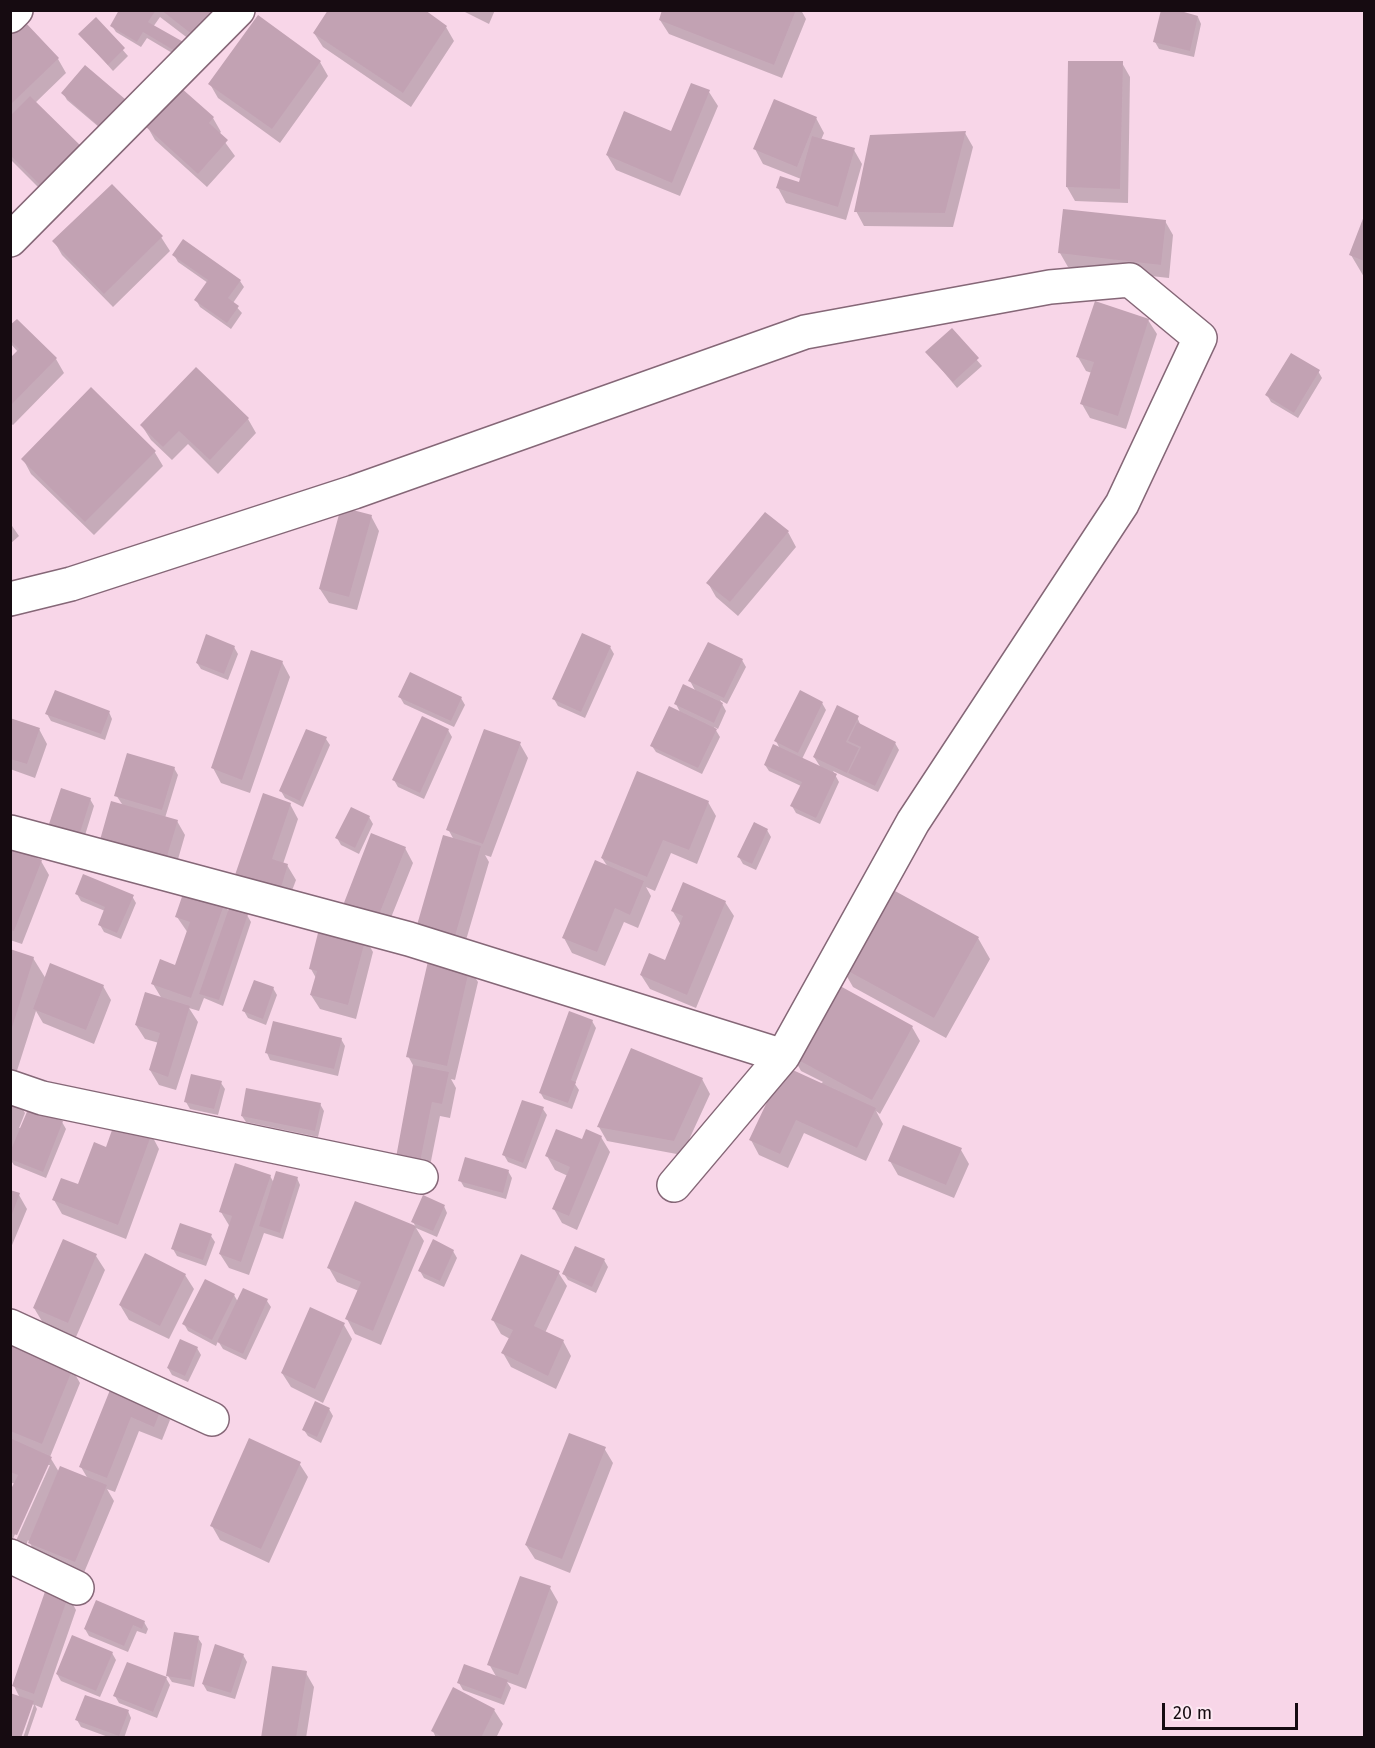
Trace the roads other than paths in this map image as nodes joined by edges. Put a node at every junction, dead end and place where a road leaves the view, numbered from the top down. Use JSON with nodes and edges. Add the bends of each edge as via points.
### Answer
{"nodes":[{"id":1,"x":16,"y":10,"type":"edge"},
{"id":2,"x":238,"y":10,"type":"edge"},
{"id":3,"x":10,"y":16,"type":"edge"},
{"id":4,"x":10,"y":240,"type":"edge"},
{"id":5,"x":10,"y":599,"type":"edge"},
{"id":6,"x":10,"y":832,"type":"edge"},
{"id":7,"x":783,"y":1056,"type":"junction"},
{"id":8,"x":10,"y":1087,"type":"edge"},
{"id":9,"x":421,"y":1177,"type":"dead end"},
{"id":10,"x":674,"y":1185,"type":"dead end"},
{"id":11,"x":10,"y":1326,"type":"edge"},
{"id":12,"x":212,"y":1419,"type":"dead end"},
{"id":13,"x":10,"y":1556,"type":"edge"},
{"id":14,"x":76,"y":1588,"type":"dead end"}],
"edges":[{"from":1,"to":3,"type":"street"},
{"from":2,"to":4,"type":"street"},
{"from":5,"to":7,"type":"street","via":[[71,584],[354,492],[805,332],[1050,287],[1130,280],[1200,338],[1122,504],[913,822]]},
{"from":6,"to":7,"type":"street","via":[[409,939]]},
{"from":7,"to":10,"type":"street"},
{"from":8,"to":9,"type":"street","via":[[42,1098]]},
{"from":11,"to":12,"type":"street"},
{"from":13,"to":14,"type":"street"}]}
